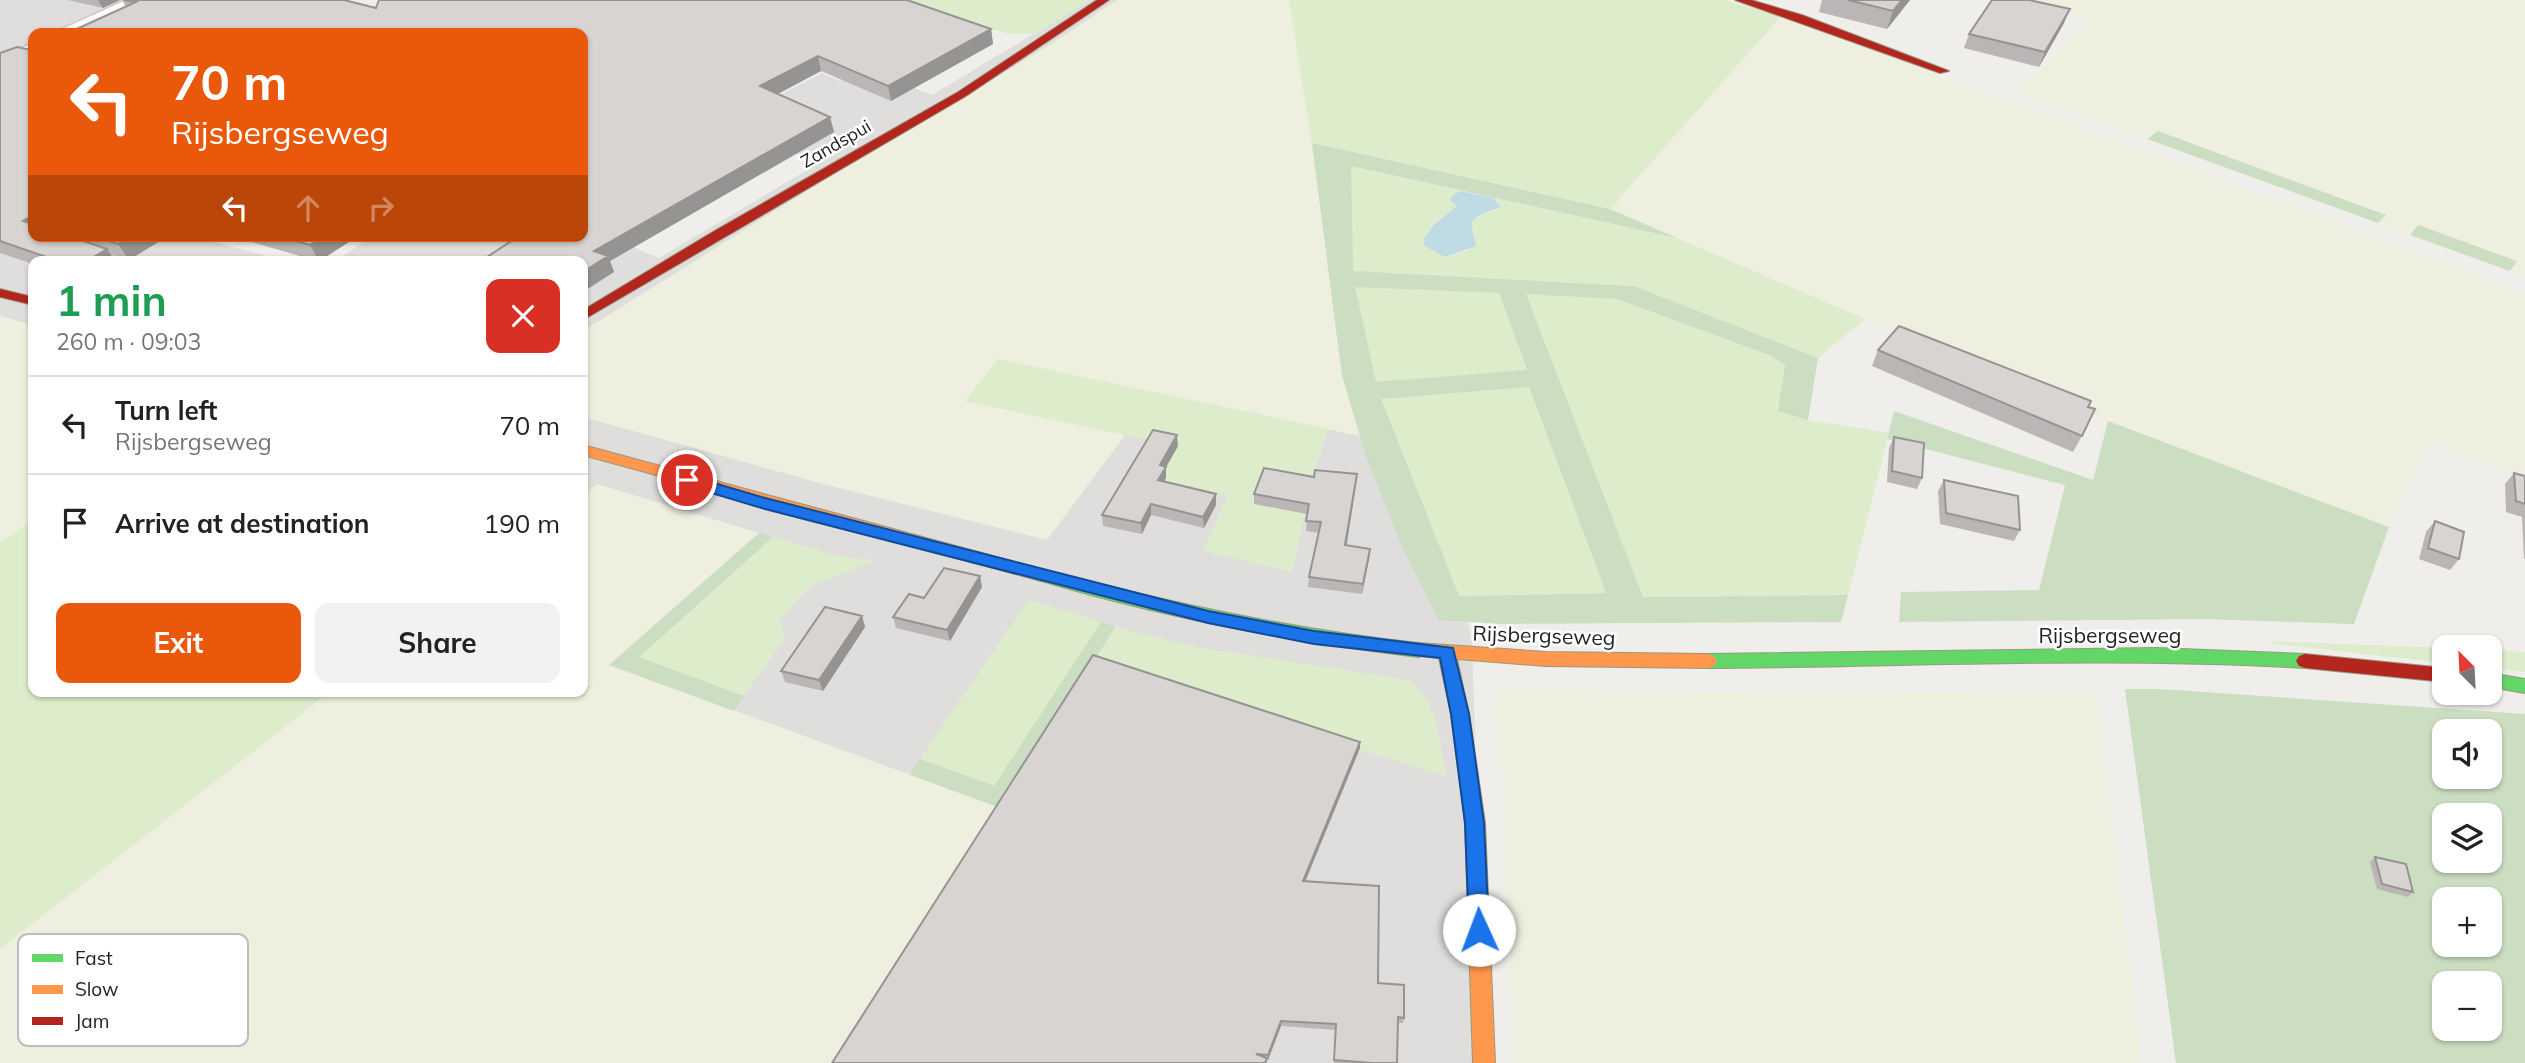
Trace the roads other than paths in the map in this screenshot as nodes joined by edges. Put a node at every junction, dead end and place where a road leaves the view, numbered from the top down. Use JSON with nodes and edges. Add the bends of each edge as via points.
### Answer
{"nodes":[{"id":1,"x":141,"y":0,"type":"edge"},
{"id":2,"x":1104,"y":0,"type":"edge"},
{"id":3,"x":1740,"y":0,"type":"edge"},
{"id":4,"x":79,"y":28,"type":"edge"},
{"id":5,"x":28,"y":51,"type":"edge"},
{"id":6,"x":0,"y":64,"type":"edge"},
{"id":7,"x":1944,"y":71,"type":"dead end"},
{"id":8,"x":0,"y":293,"type":"edge"},
{"id":9,"x":28,"y":300,"type":"edge"},
{"id":10,"x":588,"y":313,"type":"edge"},
{"id":11,"x":588,"y":451,"type":"edge"},
{"id":12,"x":1447,"y":653,"type":"junction"},
{"id":13,"x":2432,"y":674,"type":"edge"},
{"id":14,"x":2502,"y":682,"type":"edge"},
{"id":15,"x":2525,"y":686,"type":"edge"},
{"id":16,"x":1484,"y":1063,"type":"edge"}],
"edges":[{"from":1,"to":4,"type":"street"},
{"from":2,"to":10,"type":"main road","name":"Zandspui","via":[[962,94]]},
{"from":3,"to":7,"type":"main road"},
{"from":5,"to":6,"type":"street"},
{"from":8,"to":9,"type":"main road"},
{"from":11,"to":12,"type":"main road","name":"Rijsbergseweg","via":[[1145,603],[1314,638]]},
{"from":12,"to":13,"type":"main road","name":"Rijsbergseweg","via":[[1640,660],[2220,656]]},
{"from":12,"to":16,"type":"main road","via":[[1475,823]]},
{"from":14,"to":15,"type":"main road"}]}
